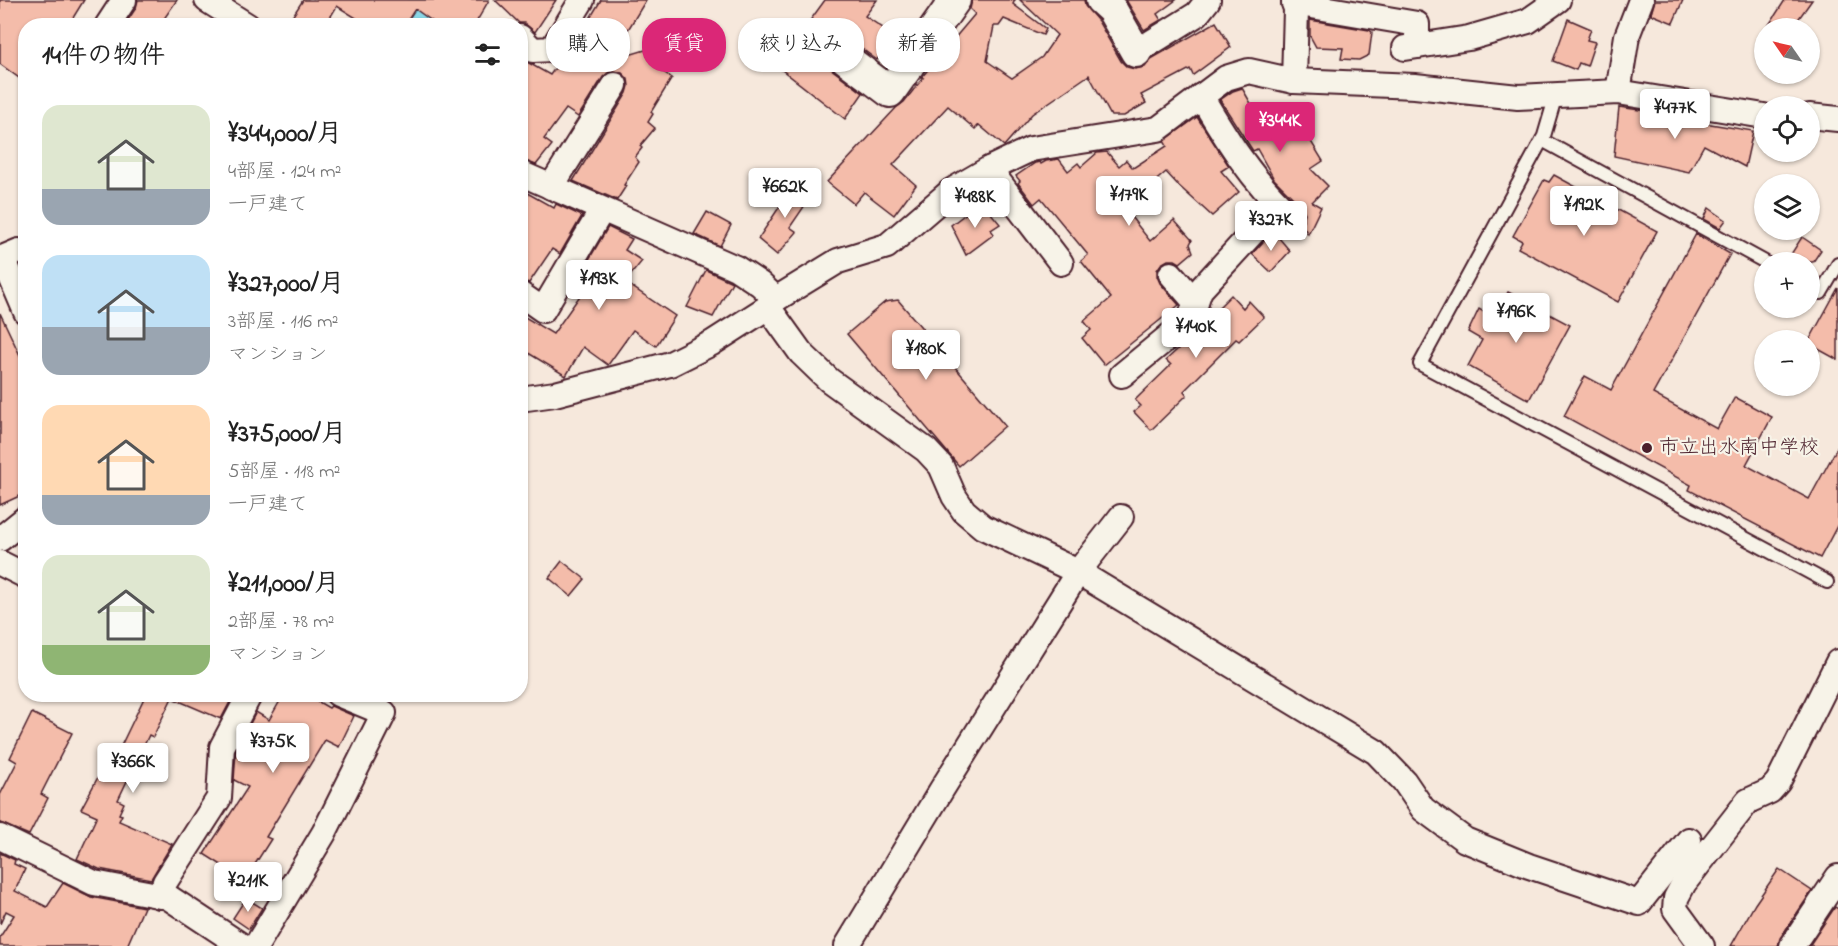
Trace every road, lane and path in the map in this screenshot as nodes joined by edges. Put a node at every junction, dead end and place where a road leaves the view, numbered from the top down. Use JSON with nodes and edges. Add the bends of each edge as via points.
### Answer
{"nodes":[{"id":1,"x":124,"y":0,"type":"edge"},
{"id":2,"x":207,"y":0,"type":"edge"},
{"id":3,"x":582,"y":0,"type":"edge"},
{"id":4,"x":955,"y":0,"type":"edge"},
{"id":5,"x":1101,"y":0,"type":"edge"},
{"id":6,"x":1208,"y":0,"type":"edge"},
{"id":7,"x":1558,"y":0,"type":"edge"},
{"id":8,"x":1641,"y":0,"type":"edge"},
{"id":9,"x":1295,"y":2,"type":"edge"},
{"id":10,"x":112,"y":18,"type":"edge"},
{"id":11,"x":235,"y":18,"type":"edge"},
{"id":12,"x":528,"y":45,"type":"edge"},
{"id":13,"x":1136,"y":52,"type":"joint"},
{"id":14,"x":856,"y":72,"type":"edge"},
{"id":15,"x":1294,"y":81,"type":"junction"},
{"id":16,"x":615,"y":86,"type":"dead end"},
{"id":17,"x":1618,"y":92,"type":"junction"},
{"id":18,"x":1556,"y":95,"type":"junction"},
{"id":19,"x":1201,"y":96,"type":"junction"},
{"id":20,"x":1754,"y":114,"type":"edge"},
{"id":21,"x":1820,"y":117,"type":"edge"},
{"id":22,"x":1838,"y":119,"type":"edge"},
{"id":23,"x":1542,"y":140,"type":"junction"},
{"id":24,"x":989,"y":169,"type":"junction"},
{"id":25,"x":528,"y":177,"type":"edge"},
{"id":26,"x":551,"y":187,"type":"junction"},
{"id":27,"x":602,"y":210,"type":"junction"},
{"id":28,"x":9,"y":256,"type":"edge"},
{"id":29,"x":1754,"y":256,"type":"edge"},
{"id":30,"x":1060,"y":263,"type":"dead end"},
{"id":31,"x":1838,"y":264,"type":"edge"},
{"id":32,"x":1172,"y":274,"type":"dead end"},
{"id":33,"x":18,"y":286,"type":"edge"},
{"id":34,"x":1820,"y":292,"type":"edge"},
{"id":35,"x":528,"y":300,"type":"edge"},
{"id":36,"x":772,"y":303,"type":"junction"},
{"id":37,"x":1196,"y":303,"type":"junction"},
{"id":38,"x":1122,"y":375,"type":"dead end"},
{"id":39,"x":528,"y":398,"type":"edge"},
{"id":40,"x":1121,"y":516,"type":"dead end"},
{"id":41,"x":18,"y":524,"type":"edge"},
{"id":42,"x":0,"y":538,"type":"edge"},
{"id":43,"x":0,"y":562,"type":"edge"},
{"id":44,"x":18,"y":572,"type":"edge"},
{"id":45,"x":1078,"y":572,"type":"junction"},
{"id":46,"x":1827,"y":582,"type":"dead end"},
{"id":47,"x":1838,"y":662,"type":"edge"},
{"id":48,"x":246,"y":702,"type":"edge"},
{"id":49,"x":357,"y":702,"type":"edge"},
{"id":50,"x":0,"y":837,"type":"edge"},
{"id":51,"x":1689,"y":840,"type":"dead end"},
{"id":52,"x":1838,"y":877,"type":"edge"},
{"id":53,"x":160,"y":896,"type":"junction"},
{"id":54,"x":242,"y":946,"type":"edge"},
{"id":55,"x":256,"y":946,"type":"edge"},
{"id":56,"x":847,"y":946,"type":"edge"},
{"id":57,"x":1702,"y":946,"type":"edge"},
{"id":58,"x":1792,"y":946,"type":"edge"}],
"edges":[{"from":1,"to":10,"type":"street"},
{"from":2,"to":11,"type":"street"},
{"from":3,"to":12,"type":"street","via":[[552,49],[533,50]]},
{"from":4,"to":14,"type":"street","via":[[890,92]]},
{"from":5,"to":13,"type":"street","via":[[1112,10]]},
{"from":6,"to":13,"type":"street","via":[[1197,14]]},
{"from":7,"to":9,"type":"street","via":[[1528,21],[1469,38],[1411,47],[1417,24]]},
{"from":8,"to":17,"type":"street","via":[[1627,36]]},
{"from":9,"to":15,"type":"street"},
{"from":15,"to":18,"type":"street","via":[[1415,86],[1518,97]]},
{"from":15,"to":19,"type":"street","via":[[1249,71],[1226,78]]},
{"from":16,"to":26,"type":"street"},
{"from":17,"to":18,"type":"street"},
{"from":17,"to":20,"type":"street"},
{"from":18,"to":23,"type":"lane"},
{"from":19,"to":24,"type":"street","via":[[1158,129],[1031,149]]},
{"from":19,"to":37,"type":"street","via":[[1233,150],[1287,213],[1267,217],[1200,290]]},
{"from":21,"to":22,"type":"street"},
{"from":23,"to":29,"type":"lane"},
{"from":23,"to":46,"type":"lane","via":[[1420,364]]},
{"from":24,"to":30,"type":"street"},
{"from":24,"to":36,"type":"street","via":[[951,191],[887,246],[838,261]]},
{"from":25,"to":26,"type":"street"},
{"from":26,"to":27,"type":"street"},
{"from":27,"to":35,"type":"street","via":[[543,310]]},
{"from":27,"to":36,"type":"street","via":[[736,268]]},
{"from":28,"to":33,"type":"street"},
{"from":31,"to":34,"type":"lane"},
{"from":32,"to":37,"type":"street"},
{"from":36,"to":39,"type":"street","via":[[712,343],[670,363]]},
{"from":36,"to":45,"type":"street","via":[[801,353],[829,380],[926,450],[941,466],[954,496],[972,519],[999,537]]},
{"from":37,"to":38,"type":"street","via":[[1190,319]]},
{"from":40,"to":45,"type":"street"},
{"from":41,"to":42,"type":"street"},
{"from":43,"to":44,"type":"street"},
{"from":45,"to":51,"type":"street","via":[[1376,752],[1404,781],[1423,809],[1465,840],[1528,866],[1640,903]]},
{"from":45,"to":56,"type":"street"},
{"from":47,"to":57,"type":"street","via":[[1778,782],[1770,791],[1748,801],[1676,898],[1675,909]]},
{"from":48,"to":53,"type":"street","via":[[222,747],[219,798]]},
{"from":49,"to":55,"type":"street","via":[[384,713],[324,832]]},
{"from":50,"to":53,"type":"street","via":[[94,883]]},
{"from":52,"to":58,"type":"street"},
{"from":53,"to":54,"type":"street","via":[[168,897]]}]}
